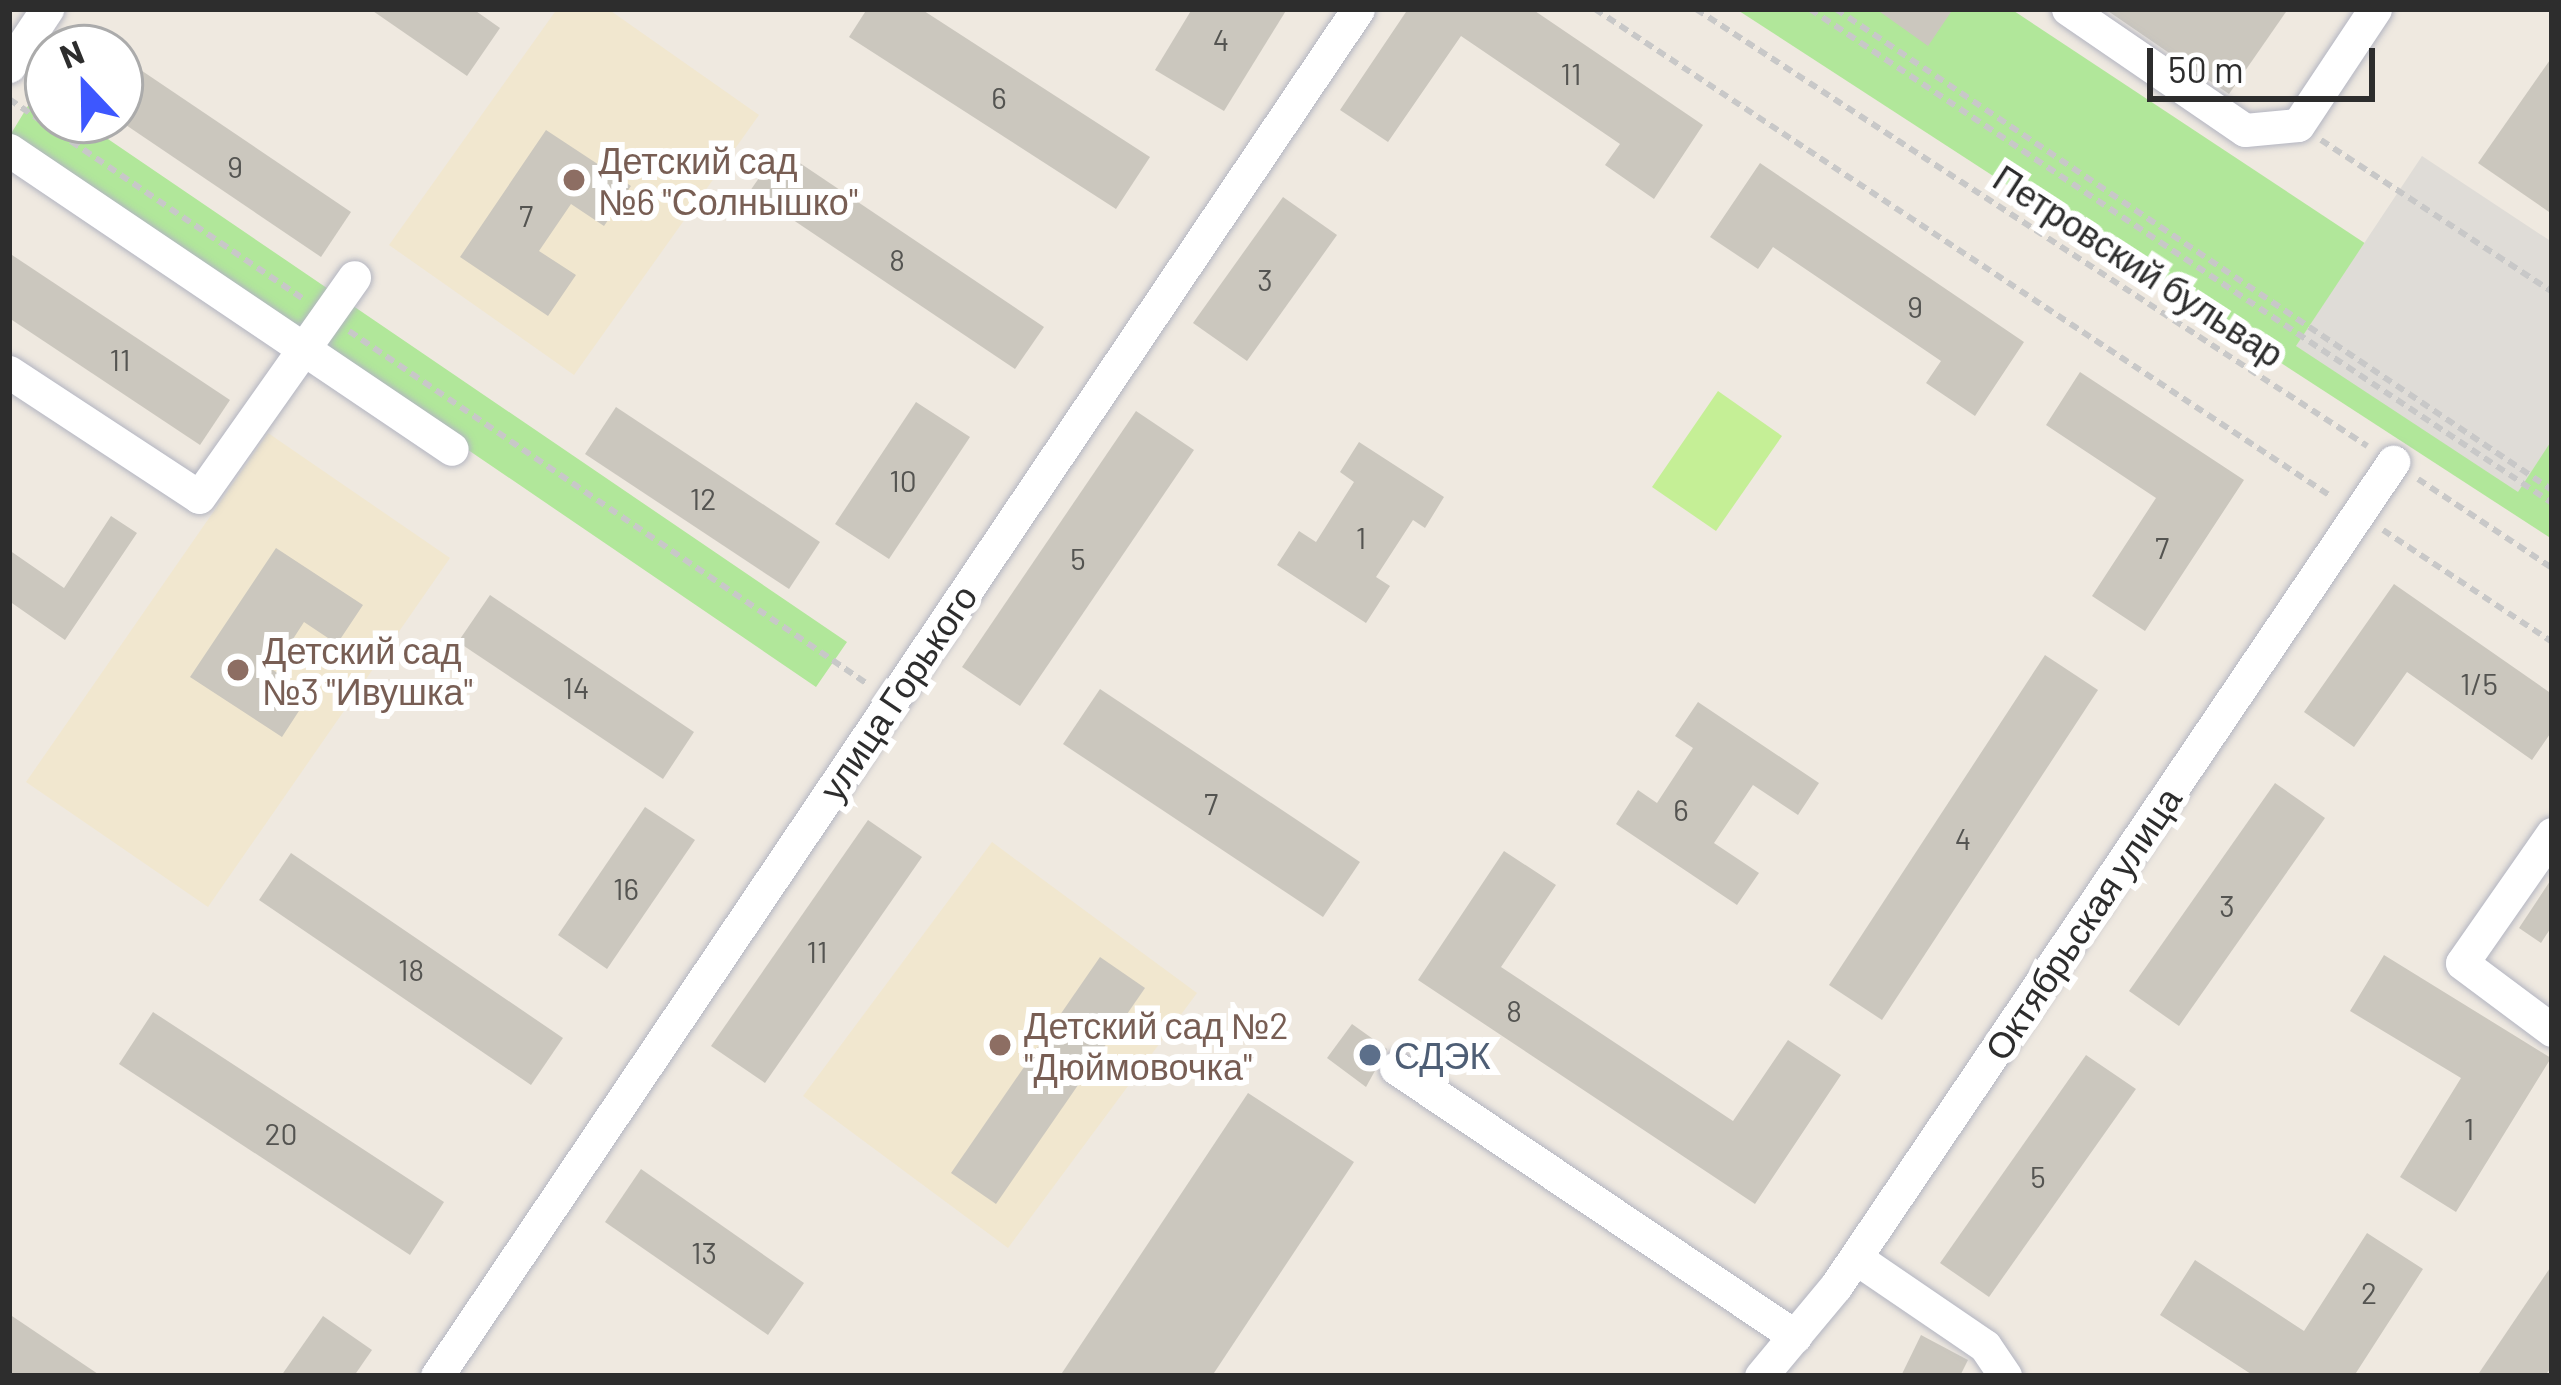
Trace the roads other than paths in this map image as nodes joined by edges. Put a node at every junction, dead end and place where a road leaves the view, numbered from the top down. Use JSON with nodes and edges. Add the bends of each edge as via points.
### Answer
{"nodes":[{"id":1,"x":47,"y":9,"type":"edge"},
{"id":2,"x":1358,"y":9,"type":"edge"},
{"id":3,"x":2068,"y":9,"type":"edge"},
{"id":4,"x":2374,"y":9,"type":"edge"},
{"id":5,"x":9,"y":66,"type":"edge"},
{"id":6,"x":9,"y":150,"type":"edge"},
{"id":7,"x":354,"y":277,"type":"dead end"},
{"id":8,"x":301,"y":347,"type":"junction"},
{"id":9,"x":9,"y":372,"type":"edge"},
{"id":10,"x":452,"y":449,"type":"dead end"},
{"id":11,"x":2392,"y":462,"type":"road end"},
{"id":12,"x":2552,"y":834,"type":"edge"},
{"id":13,"x":2552,"y":1030,"type":"edge"},
{"id":14,"x":1396,"y":1068,"type":"dead end"},
{"id":15,"x":1856,"y":1258,"type":"junction"},
{"id":16,"x":1795,"y":1336,"type":"junction"},
{"id":17,"x":437,"y":1376,"type":"edge"},
{"id":18,"x":1760,"y":1376,"type":"edge"},
{"id":19,"x":2005,"y":1376,"type":"edge"}],
"edges":[{"from":1,"to":5,"type":"street"},
{"from":2,"to":17,"type":"street","name":"улица Горького"},
{"from":3,"to":4,"type":"street","via":[[2245,130],[2298,125]]},
{"from":6,"to":8,"type":"street"},
{"from":7,"to":8,"type":"street"},
{"from":8,"to":9,"type":"street","via":[[200,497]]},
{"from":8,"to":10,"type":"street"},
{"from":11,"to":15,"type":"street","name":"Октябрьская улица"},
{"from":12,"to":13,"type":"street","via":[[2462,963]]},
{"from":14,"to":16,"type":"street"},
{"from":15,"to":16,"type":"street","name":"Октябрьская улица"},
{"from":15,"to":19,"type":"street","via":[[1985,1346]]},
{"from":16,"to":18,"type":"street","name":"Октябрьская улица"}]}
